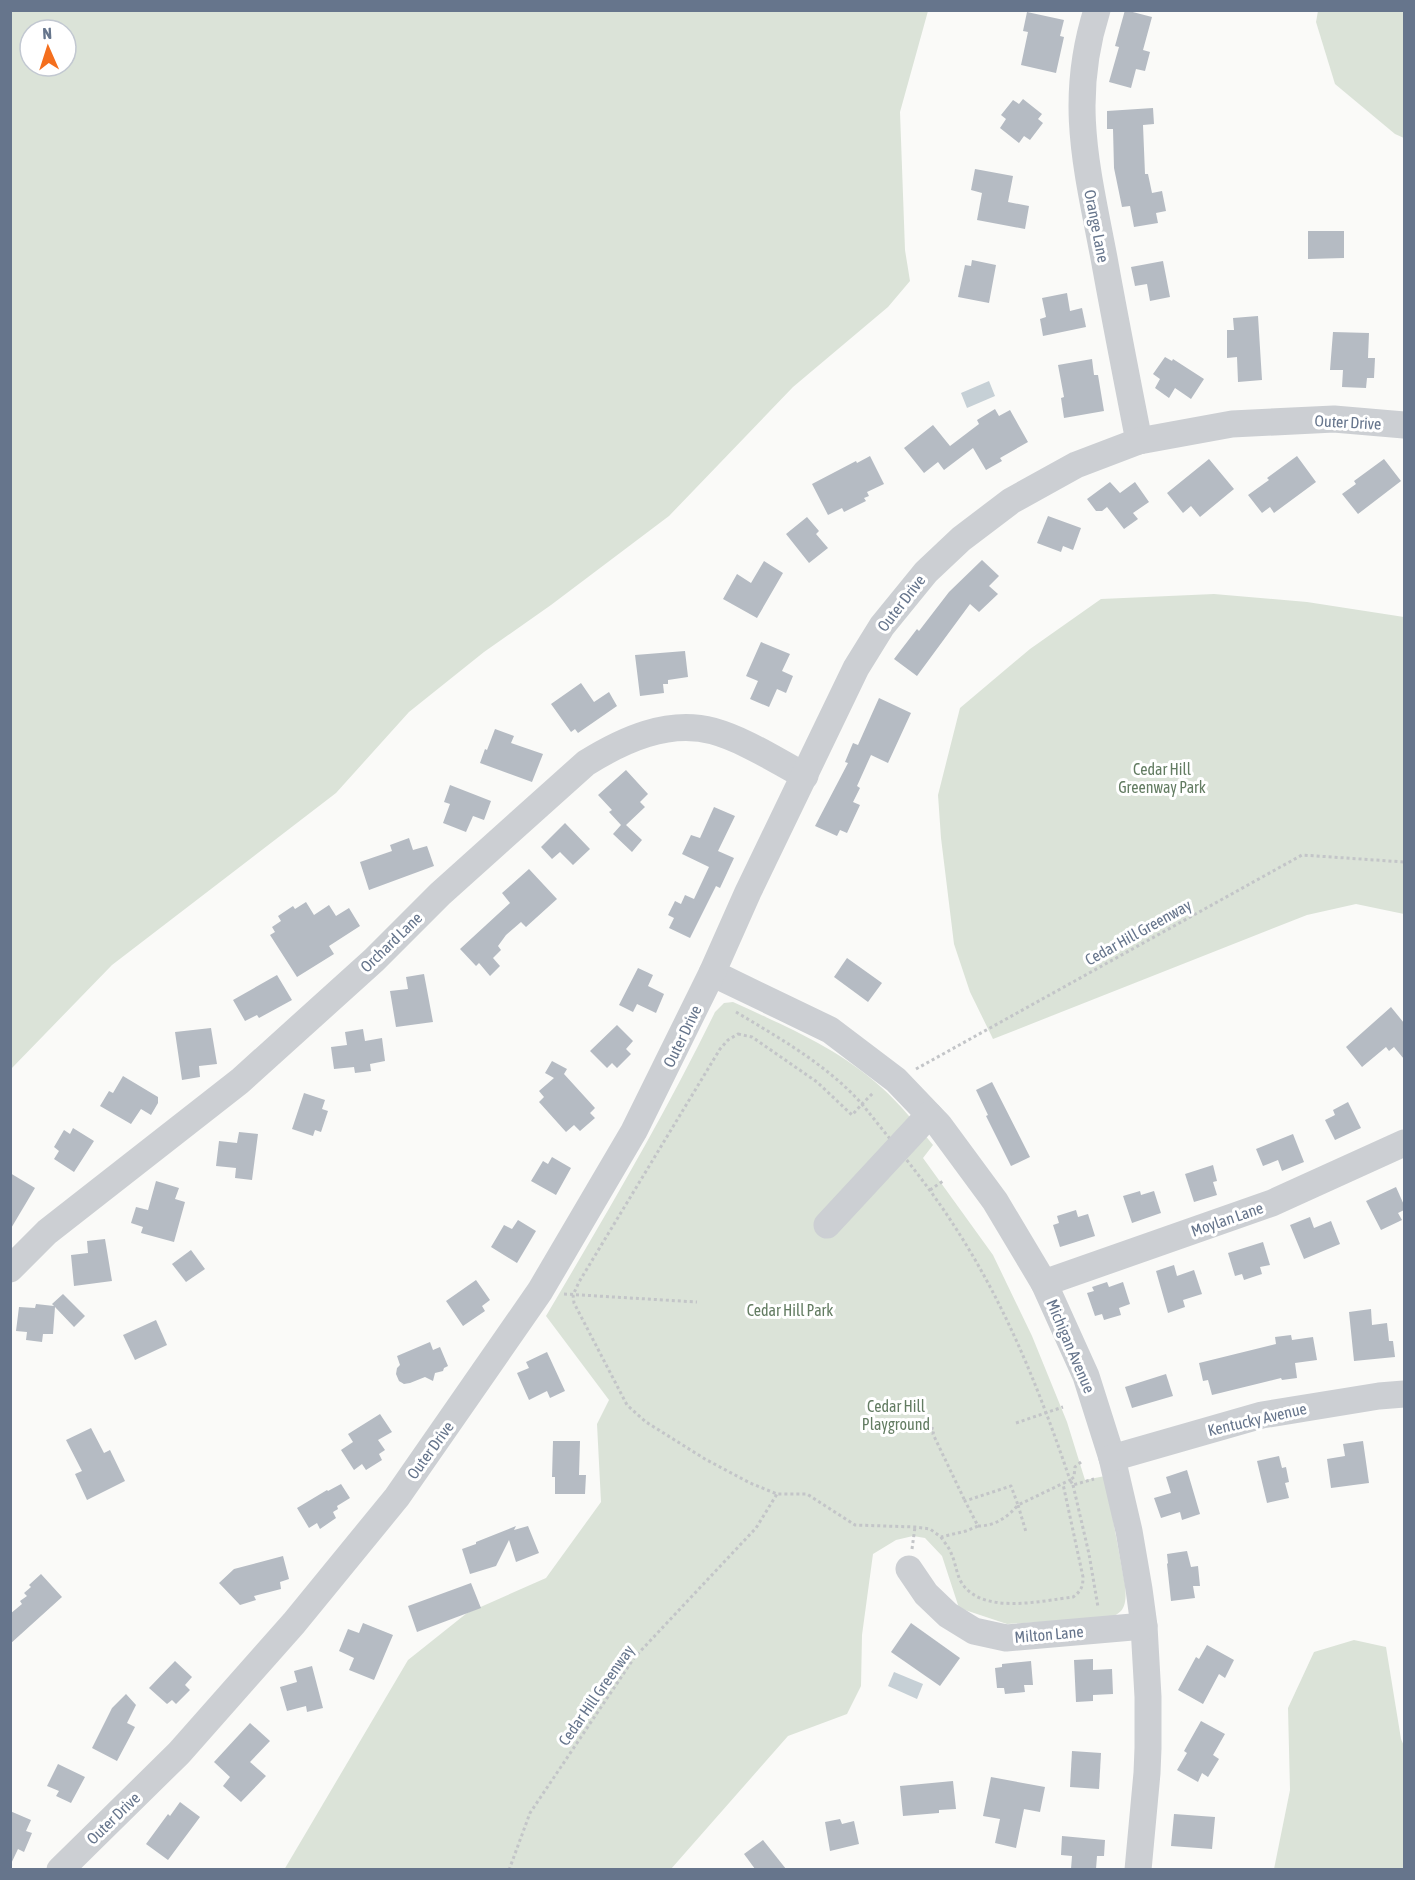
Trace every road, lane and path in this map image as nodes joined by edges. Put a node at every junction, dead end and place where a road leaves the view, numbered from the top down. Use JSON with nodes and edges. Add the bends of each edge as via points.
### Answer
{"nodes":[{"id":1,"x":1097,"y":10,"type":"edge"},
{"id":2,"x":1404,"y":425,"type":"edge"},
{"id":3,"x":1139,"y":441,"type":"junction"},
{"id":4,"x":805,"y":776,"type":"junction"},
{"id":5,"x":1404,"y":862,"type":"edge"},
{"id":6,"x":708,"y":983,"type":"junction"},
{"id":7,"x":892,"y":1077,"type":"junction"},
{"id":8,"x":862,"y":1104,"type":"junction"},
{"id":9,"x":929,"y":1115,"type":"junction"},
{"id":10,"x":1404,"y":1143,"type":"edge"},
{"id":11,"x":898,"y":1149,"type":"junction"},
{"id":12,"x":943,"y":1181,"type":"dead end"},
{"id":13,"x":930,"y":1190,"type":"junction"},
{"id":14,"x":827,"y":1225,"type":"dead end"},
{"id":15,"x":10,"y":1269,"type":"edge"},
{"id":16,"x":1044,"y":1283,"type":"junction"},
{"id":17,"x":544,"y":1285,"type":"junction"},
{"id":18,"x":573,"y":1295,"type":"junction"},
{"id":19,"x":697,"y":1302,"type":"dead end"},
{"id":20,"x":1404,"y":1394,"type":"edge"},
{"id":21,"x":1062,"y":1407,"type":"dead end"},
{"id":22,"x":1047,"y":1413,"type":"junction"},
{"id":23,"x":1016,"y":1423,"type":"dead end"},
{"id":24,"x":925,"y":1426,"type":"dead end"},
{"id":25,"x":1081,"y":1462,"type":"dead end"},
{"id":26,"x":1114,"y":1466,"type":"junction"},
{"id":27,"x":1070,"y":1480,"type":"junction"},
{"id":28,"x":1062,"y":1484,"type":"junction"},
{"id":29,"x":1073,"y":1485,"type":"junction"},
{"id":30,"x":777,"y":1494,"type":"junction"},
{"id":31,"x":965,"y":1501,"type":"junction"},
{"id":32,"x":1018,"y":1505,"type":"junction"},
{"id":33,"x":978,"y":1526,"type":"junction"},
{"id":34,"x":1026,"y":1532,"type":"dead end"},
{"id":35,"x":941,"y":1537,"type":"junction"},
{"id":36,"x":909,"y":1569,"type":"dead end"},
{"id":37,"x":1144,"y":1626,"type":"junction"},
{"id":38,"x":1102,"y":1629,"type":"junction"},
{"id":39,"x":60,"y":1869,"type":"edge"},
{"id":40,"x":509,"y":1869,"type":"edge"},
{"id":41,"x":1138,"y":1869,"type":"edge"}],
"edges":[{"from":1,"to":3,"type":"street","name":"Orange Lane","via":[[1083,76],[1083,151]]},
{"from":2,"to":3,"type":"street","name":"Outer Drive","via":[[1334,419],[1243,423]]},
{"from":3,"to":4,"type":"street","name":"Outer Drive","via":[[1070,468],[1011,501],[926,572],[882,626],[856,668]]},
{"from":4,"to":6,"type":"street","name":"Outer Drive"},
{"from":4,"to":15,"type":"street","name":"Orchard Lane","via":[[712,731],[662,730],[610,748],[586,763],[440,894],[374,960],[240,1081],[47,1232]]},
{"from":5,"to":7,"type":"path","name":"Cedar Hill Greenway","via":[[1302,855]]},
{"from":6,"to":7,"type":"street","name":"Michigan Avenue","via":[[830,1030]]},
{"from":6,"to":8,"type":"path","via":[[849,1089]]},
{"from":6,"to":17,"type":"street","name":"Outer Drive","via":[[634,1131]]},
{"from":7,"to":8,"type":"path","name":"Cedar Hill Greenway"},
{"from":7,"to":9,"type":"street","name":"Michigan Avenue"},
{"from":8,"to":11,"type":"path"},
{"from":8,"to":18,"type":"path","via":[[852,1116],[817,1082],[752,1037],[738,1034],[728,1040]]},
{"from":9,"to":11,"type":"street"},
{"from":9,"to":16,"type":"street","name":"Michigan Avenue","via":[[995,1201]]},
{"from":10,"to":16,"type":"street","name":"Moylan Lane","via":[[1272,1203]]},
{"from":11,"to":13,"type":"path"},
{"from":11,"to":14,"type":"street"},
{"from":12,"to":13,"type":"path"},
{"from":13,"to":22,"type":"path","via":[[979,1267],[1023,1353]]},
{"from":16,"to":26,"type":"street","name":"Michigan Avenue","via":[[1086,1376]]},
{"from":17,"to":18,"type":"path","via":[[554,1292]]},
{"from":17,"to":39,"type":"street","name":"Outer Drive","via":[[397,1497],[294,1623],[174,1759]]},
{"from":18,"to":19,"type":"path"},
{"from":18,"to":30,"type":"path","via":[[627,1405],[646,1422],[705,1459]]},
{"from":20,"to":26,"type":"street","name":"Kentucky Avenue","via":[[1262,1415]]},
{"from":21,"to":22,"type":"path"},
{"from":22,"to":23,"type":"path"},
{"from":22,"to":27,"type":"path"},
{"from":24,"to":31,"type":"path","via":[[934,1429]]},
{"from":25,"to":27,"type":"path"},
{"from":26,"to":29,"type":"path"},
{"from":26,"to":37,"type":"street","name":"Michigan Avenue"},
{"from":27,"to":28,"type":"path"},
{"from":27,"to":29,"type":"path"},
{"from":28,"to":32,"type":"path"},
{"from":28,"to":35,"type":"path","via":[[1083,1577],[1083,1586],[1073,1597],[1018,1604],[977,1598],[960,1579]]},
{"from":29,"to":38,"type":"path"},
{"from":30,"to":35,"type":"path","via":[[807,1494],[855,1526],[915,1527],[930,1529]]},
{"from":30,"to":40,"type":"path","name":"Cedar Hill Greenway","via":[[756,1528],[634,1658],[530,1813]]},
{"from":31,"to":32,"type":"path","via":[[1011,1486]]},
{"from":31,"to":33,"type":"path"},
{"from":32,"to":33,"type":"path","via":[[1009,1516]]},
{"from":32,"to":34,"type":"path"},
{"from":33,"to":35,"type":"path"},
{"from":36,"to":38,"type":"street","name":"Milton Lane","via":[[926,1594],[974,1632],[1006,1638]]},
{"from":37,"to":38,"type":"street","name":"Milton Lane"},
{"from":37,"to":41,"type":"street","name":"Michigan Avenue","via":[[1148,1773]]}]}
